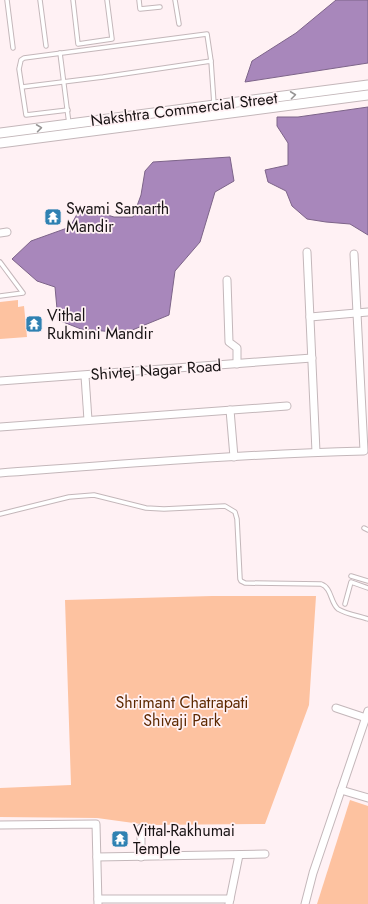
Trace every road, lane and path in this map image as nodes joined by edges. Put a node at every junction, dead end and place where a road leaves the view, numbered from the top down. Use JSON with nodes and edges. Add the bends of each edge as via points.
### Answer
{"nodes":[{"id":1,"x":7,"y":0,"type":"edge"},
{"id":2,"x":40,"y":0,"type":"edge"},
{"id":3,"x":73,"y":0,"type":"edge"},
{"id":4,"x":107,"y":0,"type":"edge"},
{"id":5,"x":139,"y":0,"type":"edge"},
{"id":6,"x":175,"y":0,"type":"edge"},
{"id":7,"x":160,"y":7,"type":"dead end"},
{"id":8,"x":178,"y":24,"type":"dead end"},
{"id":9,"x":46,"y":46,"type":"dead end"},
{"id":10,"x":13,"y":48,"type":"dead end"},
{"id":11,"x":60,"y":53,"type":"junction"},
{"id":12,"x":211,"y":61,"type":"junction"},
{"id":13,"x":64,"y":82,"type":"junction"},
{"id":14,"x":368,"y":85,"type":"edge"},
{"id":15,"x":22,"y":87,"type":"junction"},
{"id":16,"x":368,"y":95,"type":"edge"},
{"id":17,"x":214,"y":105,"type":"junction"},
{"id":18,"x":68,"y":110,"type":"junction"},
{"id":19,"x":69,"y":124,"type":"junction"},
{"id":20,"x":0,"y":134,"type":"edge"},
{"id":21,"x":0,"y":144,"type":"edge"},
{"id":22,"x":307,"y":252,"type":"dead end"},
{"id":23,"x":354,"y":254,"type":"dead end"},
{"id":24,"x":0,"y":262,"type":"edge"},
{"id":25,"x":227,"y":280,"type":"dead end"},
{"id":26,"x":0,"y":296,"type":"edge"},
{"id":27,"x":368,"y":312,"type":"edge"},
{"id":28,"x":358,"y":313,"type":"junction"},
{"id":29,"x":310,"y":317,"type":"junction"},
{"id":30,"x":312,"y":358,"type":"junction"},
{"id":31,"x":237,"y":364,"type":"junction"},
{"id":32,"x":85,"y":376,"type":"junction"},
{"id":33,"x":0,"y":381,"type":"edge"},
{"id":34,"x":287,"y":406,"type":"dead end"},
{"id":35,"x":230,"y":410,"type":"junction"},
{"id":36,"x":88,"y":420,"type":"junction"},
{"id":37,"x":0,"y":427,"type":"edge"},
{"id":38,"x":316,"y":452,"type":"junction"},
{"id":39,"x":234,"y":456,"type":"junction"},
{"id":40,"x":0,"y":473,"type":"edge"},
{"id":41,"x":0,"y":514,"type":"edge"},
{"id":42,"x":351,"y":576,"type":"dead end"},
{"id":43,"x":368,"y":581,"type":"edge"},
{"id":44,"x":368,"y":588,"type":"edge"},
{"id":45,"x":345,"y":604,"type":"dead end"},
{"id":46,"x":368,"y":619,"type":"edge"},
{"id":47,"x":336,"y":708,"type":"dead end"},
{"id":48,"x":367,"y":714,"type":"edge"},
{"id":49,"x":342,"y":790,"type":"junction"},
{"id":50,"x":368,"y":798,"type":"edge"},
{"id":51,"x":0,"y":825,"type":"edge"},
{"id":52,"x":141,"y":828,"type":"dead end"},
{"id":53,"x":265,"y":854,"type":"dead end"},
{"id":54,"x":239,"y":855,"type":"junction"},
{"id":55,"x":97,"y":857,"type":"junction"},
{"id":56,"x":141,"y":857,"type":"junction"},
{"id":57,"x":98,"y":902,"type":"edge"},
{"id":58,"x":230,"y":902,"type":"edge"},
{"id":59,"x":305,"y":904,"type":"edge"}],
"edges":[{"from":1,"to":10,"type":"lane"},
{"from":2,"to":9,"type":"lane"},
{"from":3,"to":4,"type":"lane","via":[[78,44],[112,39]]},
{"from":5,"to":7,"type":"lane","via":[[140,9]]},
{"from":6,"to":8,"type":"lane"},
{"from":11,"to":12,"type":"lane","via":[[207,34]]},
{"from":11,"to":13,"type":"lane"},
{"from":11,"to":15,"type":"lane","via":[[21,60],[19,69]]},
{"from":12,"to":13,"type":"lane"},
{"from":12,"to":17,"type":"lane"},
{"from":13,"to":15,"type":"lane"},
{"from":13,"to":18,"type":"lane"},
{"from":17,"to":14,"type":"street","name":"Nakshtra Commercial Street","one_way":true},
{"from":15,"to":18,"type":"lane","via":[[26,115]]},
{"from":16,"to":21,"type":"street","name":"Nakshtra Commercial Street"},
{"from":17,"to":19,"type":"street","name":"Nakshtra Commercial Street"},
{"from":18,"to":19,"type":"lane"},
{"from":20,"to":19,"type":"street","name":"Nakshtra Commercial Street","one_way":true},
{"from":22,"to":29,"type":"street"},
{"from":23,"to":28,"type":"street"},
{"from":24,"to":26,"type":"lane","via":[[23,293]]},
{"from":25,"to":31,"type":"street","via":[[229,342],[237,348]]},
{"from":27,"to":28,"type":"street"},
{"from":28,"to":29,"type":"street"},
{"from":28,"to":38,"type":"street","via":[[364,451]]},
{"from":29,"to":30,"type":"street"},
{"from":30,"to":31,"type":"street","name":"Shivtej Nagar Road"},
{"from":30,"to":38,"type":"street"},
{"from":31,"to":32,"type":"street","name":"Shivtej Nagar Road"},
{"from":32,"to":33,"type":"street","name":"Shivtej Nagar Road"},
{"from":32,"to":36,"type":"street"},
{"from":34,"to":35,"type":"street"},
{"from":35,"to":36,"type":"street"},
{"from":35,"to":39,"type":"street"},
{"from":36,"to":37,"type":"street"},
{"from":38,"to":39,"type":"street"},
{"from":39,"to":40,"type":"street"},
{"from":41,"to":46,"type":"lane","via":[[54,501],[94,495],[146,508],[225,506],[235,512],[237,519],[241,581],[321,584],[328,589],[339,610]]},
{"from":42,"to":43,"type":"lane"},
{"from":44,"to":45,"type":"lane","via":[[351,582]]},
{"from":47,"to":48,"type":"street"},
{"from":48,"to":49,"type":"street"},
{"from":49,"to":50,"type":"street"},
{"from":49,"to":59,"type":"street"},
{"from":51,"to":55,"type":"street","via":[[96,824]]},
{"from":52,"to":56,"type":"street"},
{"from":53,"to":54,"type":"street"},
{"from":54,"to":56,"type":"street"},
{"from":54,"to":58,"type":"street"},
{"from":55,"to":56,"type":"street"},
{"from":55,"to":57,"type":"street"},
{"from":57,"to":58,"type":"street"}]}
